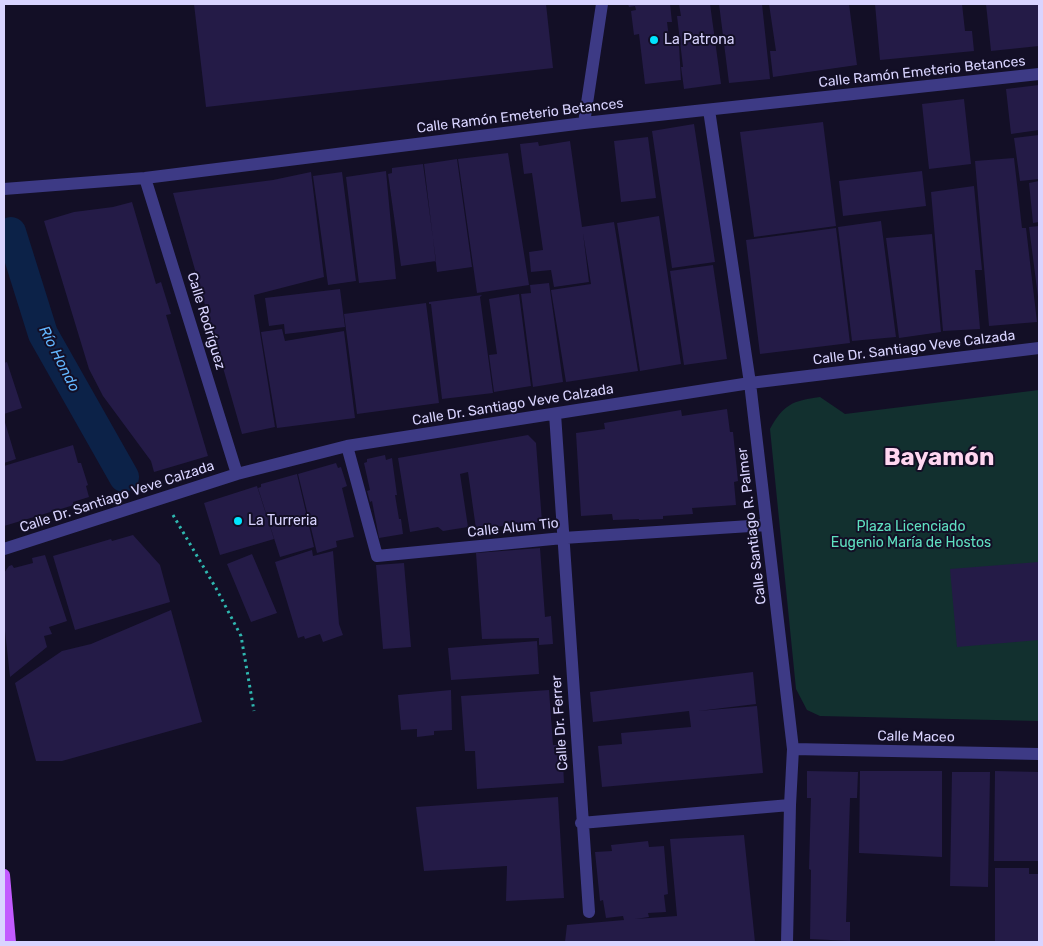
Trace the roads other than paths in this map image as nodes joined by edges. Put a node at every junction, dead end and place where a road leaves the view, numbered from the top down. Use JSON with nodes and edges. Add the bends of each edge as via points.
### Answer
{"nodes":[{"id":1,"x":602,"y":4,"type":"edge"},
{"id":2,"x":1039,"y":74,"type":"edge"},
{"id":3,"x":709,"y":110,"type":"junction"},
{"id":4,"x":584,"y":123,"type":"junction"},
{"id":5,"x":146,"y":178,"type":"junction"},
{"id":6,"x":4,"y":189,"type":"edge"},
{"id":7,"x":1039,"y":348,"type":"edge"},
{"id":8,"x":750,"y":383,"type":"junction"},
{"id":9,"x":555,"y":414,"type":"junction"},
{"id":10,"x":347,"y":446,"type":"junction"},
{"id":11,"x":238,"y":474,"type":"junction"},
{"id":12,"x":766,"y":525,"type":"junction"},
{"id":13,"x":563,"y":538,"type":"junction"},
{"id":14,"x":4,"y":549,"type":"edge"},
{"id":15,"x":793,"y":749,"type":"junction"},
{"id":16,"x":1039,"y":754,"type":"edge"},
{"id":17,"x":790,"y":805,"type":"junction"},
{"id":18,"x":581,"y":823,"type":"junction"},
{"id":19,"x":4,"y":875,"type":"edge"},
{"id":20,"x":588,"y":912,"type":"dead end"},
{"id":21,"x":10,"y":942,"type":"edge"},
{"id":22,"x":787,"y":942,"type":"edge"}],
"edges":[{"from":1,"to":4,"type":"street"},
{"from":2,"to":3,"type":"street","name":"Calle Ramón Emeterio Betances"},
{"from":3,"to":4,"type":"street","name":"Calle Ramón Emeterio Betances"},
{"from":3,"to":8,"type":"street","name":"Calle Santiago R. Palmer"},
{"from":4,"to":5,"type":"street","name":"Calle Ramón Emeterio Betances"},
{"from":5,"to":6,"type":"street","name":"Calle Ramón Emeterio Betances"},
{"from":5,"to":11,"type":"street","name":"Calle Rodríguez"},
{"from":7,"to":8,"type":"street","name":"Calle Dr. Santiago Veve Calzada"},
{"from":8,"to":9,"type":"street","name":"Calle Dr. Santiago Veve Calzada"},
{"from":8,"to":12,"type":"street","name":"Calle Santiago R. Palmer"},
{"from":9,"to":10,"type":"street","name":"Calle Dr. Santiago Veve Calzada"},
{"from":9,"to":13,"type":"street","name":"Calle Dr. Ferrer"},
{"from":10,"to":11,"type":"street","name":"Calle Dr. Santiago Veve Calzada"},
{"from":10,"to":13,"type":"street","name":"Calle Alum Tio","via":[[377,556]]},
{"from":11,"to":14,"type":"street","name":"Calle Dr. Santiago Veve Calzada"},
{"from":12,"to":13,"type":"street","name":"Calle Alum Tio"},
{"from":12,"to":15,"type":"street","name":"Calle Santiago R. Palmer"},
{"from":13,"to":18,"type":"street","name":"Calle Dr. Ferrer"},
{"from":15,"to":16,"type":"street","name":"Calle Maceo"},
{"from":15,"to":17,"type":"street","name":"Calle Santiago R. Palmer"},
{"from":17,"to":18,"type":"street"},
{"from":17,"to":22,"type":"street","name":"Calle Santiago R. Palmer"},
{"from":18,"to":20,"type":"street","name":"Calle Dr. Ferrer"},
{"from":19,"to":21,"type":"main road"}]}
